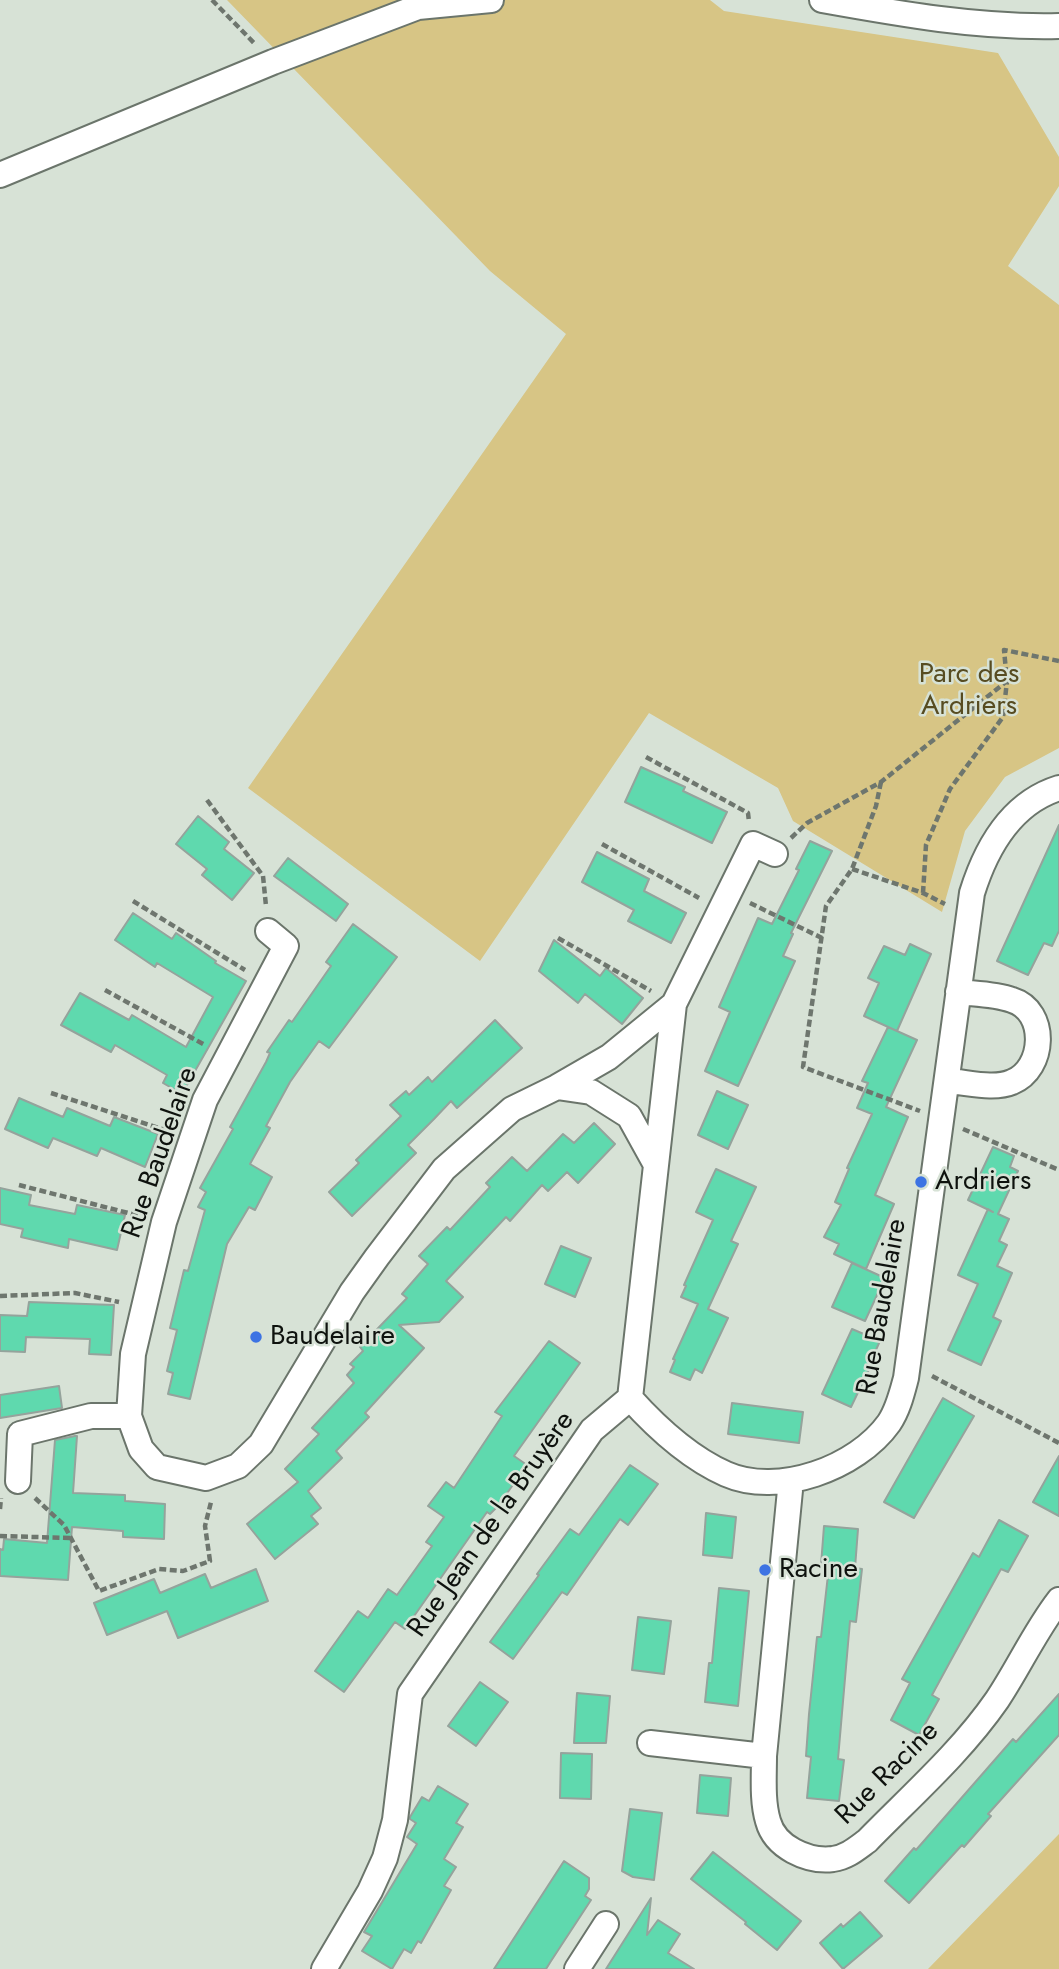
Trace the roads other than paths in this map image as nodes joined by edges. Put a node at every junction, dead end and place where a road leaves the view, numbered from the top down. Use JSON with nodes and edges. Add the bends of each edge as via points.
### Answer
{"nodes":[{"id":1,"x":491,"y":0,"type":"edge"},
{"id":2,"x":822,"y":0,"type":"edge"},
{"id":3,"x":1059,"y":26,"type":"edge"},
{"id":4,"x":0,"y":175,"type":"edge"},
{"id":5,"x":1059,"y":788,"type":"edge"},
{"id":6,"x":764,"y":849,"type":"road end"},
{"id":7,"x":268,"y":931,"type":"road end"},
{"id":8,"x":958,"y":992,"type":"junction"},
{"id":9,"x":674,"y":1004,"type":"junction"},
{"id":10,"x":947,"y":1081,"type":"junction"},
{"id":11,"x":556,"y":1087,"type":"junction"},
{"id":12,"x":655,"y":1163,"type":"junction"},
{"id":13,"x":630,"y":1398,"type":"junction"},
{"id":14,"x":129,"y":1416,"type":"junction"},
{"id":15,"x":791,"y":1480,"type":"junction"},
{"id":16,"x":18,"y":1481,"type":"road end"},
{"id":17,"x":1059,"y":1600,"type":"edge"},
{"id":18,"x":650,"y":1743,"type":"dead end"},
{"id":19,"x":764,"y":1756,"type":"junction"},
{"id":20,"x":606,"y":1924,"type":"dead end"},
{"id":21,"x":324,"y":1969,"type":"edge"},
{"id":22,"x":578,"y":1969,"type":"edge"}],
"edges":[{"from":1,"to":4,"type":"street","via":[[418,7]]},
{"from":2,"to":3,"type":"street","via":[[920,17]]},
{"from":5,"to":8,"type":"street","name":"Rue Baudelaire","via":[[1031,802],[1011,820],[981,865],[968,916]]},
{"from":6,"to":9,"type":"street","via":[[723,901]]},
{"from":7,"to":14,"type":"street","name":"Rue Baudelaire","via":[[286,946],[205,1100],[164,1222],[133,1354]]},
{"from":8,"to":10,"type":"street","name":"Rue Baudelaire"},
{"from":8,"to":10,"type":"street","via":[[1014,1000],[1030,1011],[1039,1041],[1025,1074],[1013,1082]]},
{"from":9,"to":11,"type":"street","via":[[609,1057]]},
{"from":9,"to":12,"type":"street"},
{"from":10,"to":15,"type":"street","name":"Rue Baudelaire","via":[[899,1405],[881,1433],[850,1460]]},
{"from":11,"to":12,"type":"street","via":[[591,1093],[629,1116]]},
{"from":11,"to":14,"type":"street","name":"Rue Baudelaire","via":[[512,1110],[444,1169],[352,1292],[261,1444],[238,1466],[206,1478],[157,1467],[141,1449]]},
{"from":12,"to":13,"type":"street"},
{"from":13,"to":15,"type":"street","name":"Rue Baudelaire","via":[[695,1456],[728,1475],[764,1482]]},
{"from":13,"to":21,"type":"street","name":"Rue Jean de la Bruyère","via":[[592,1430],[410,1694],[395,1820],[385,1858]]},
{"from":14,"to":16,"type":"street","via":[[91,1416],[20,1434]]},
{"from":15,"to":19,"type":"street","name":"Rue Racine"},
{"from":17,"to":19,"type":"street","name":"Rue Racine","via":[[979,1724],[851,1853],[833,1859],[813,1857],[779,1842],[768,1822]]},
{"from":18,"to":19,"type":"street"},
{"from":20,"to":22,"type":"street"}]}
